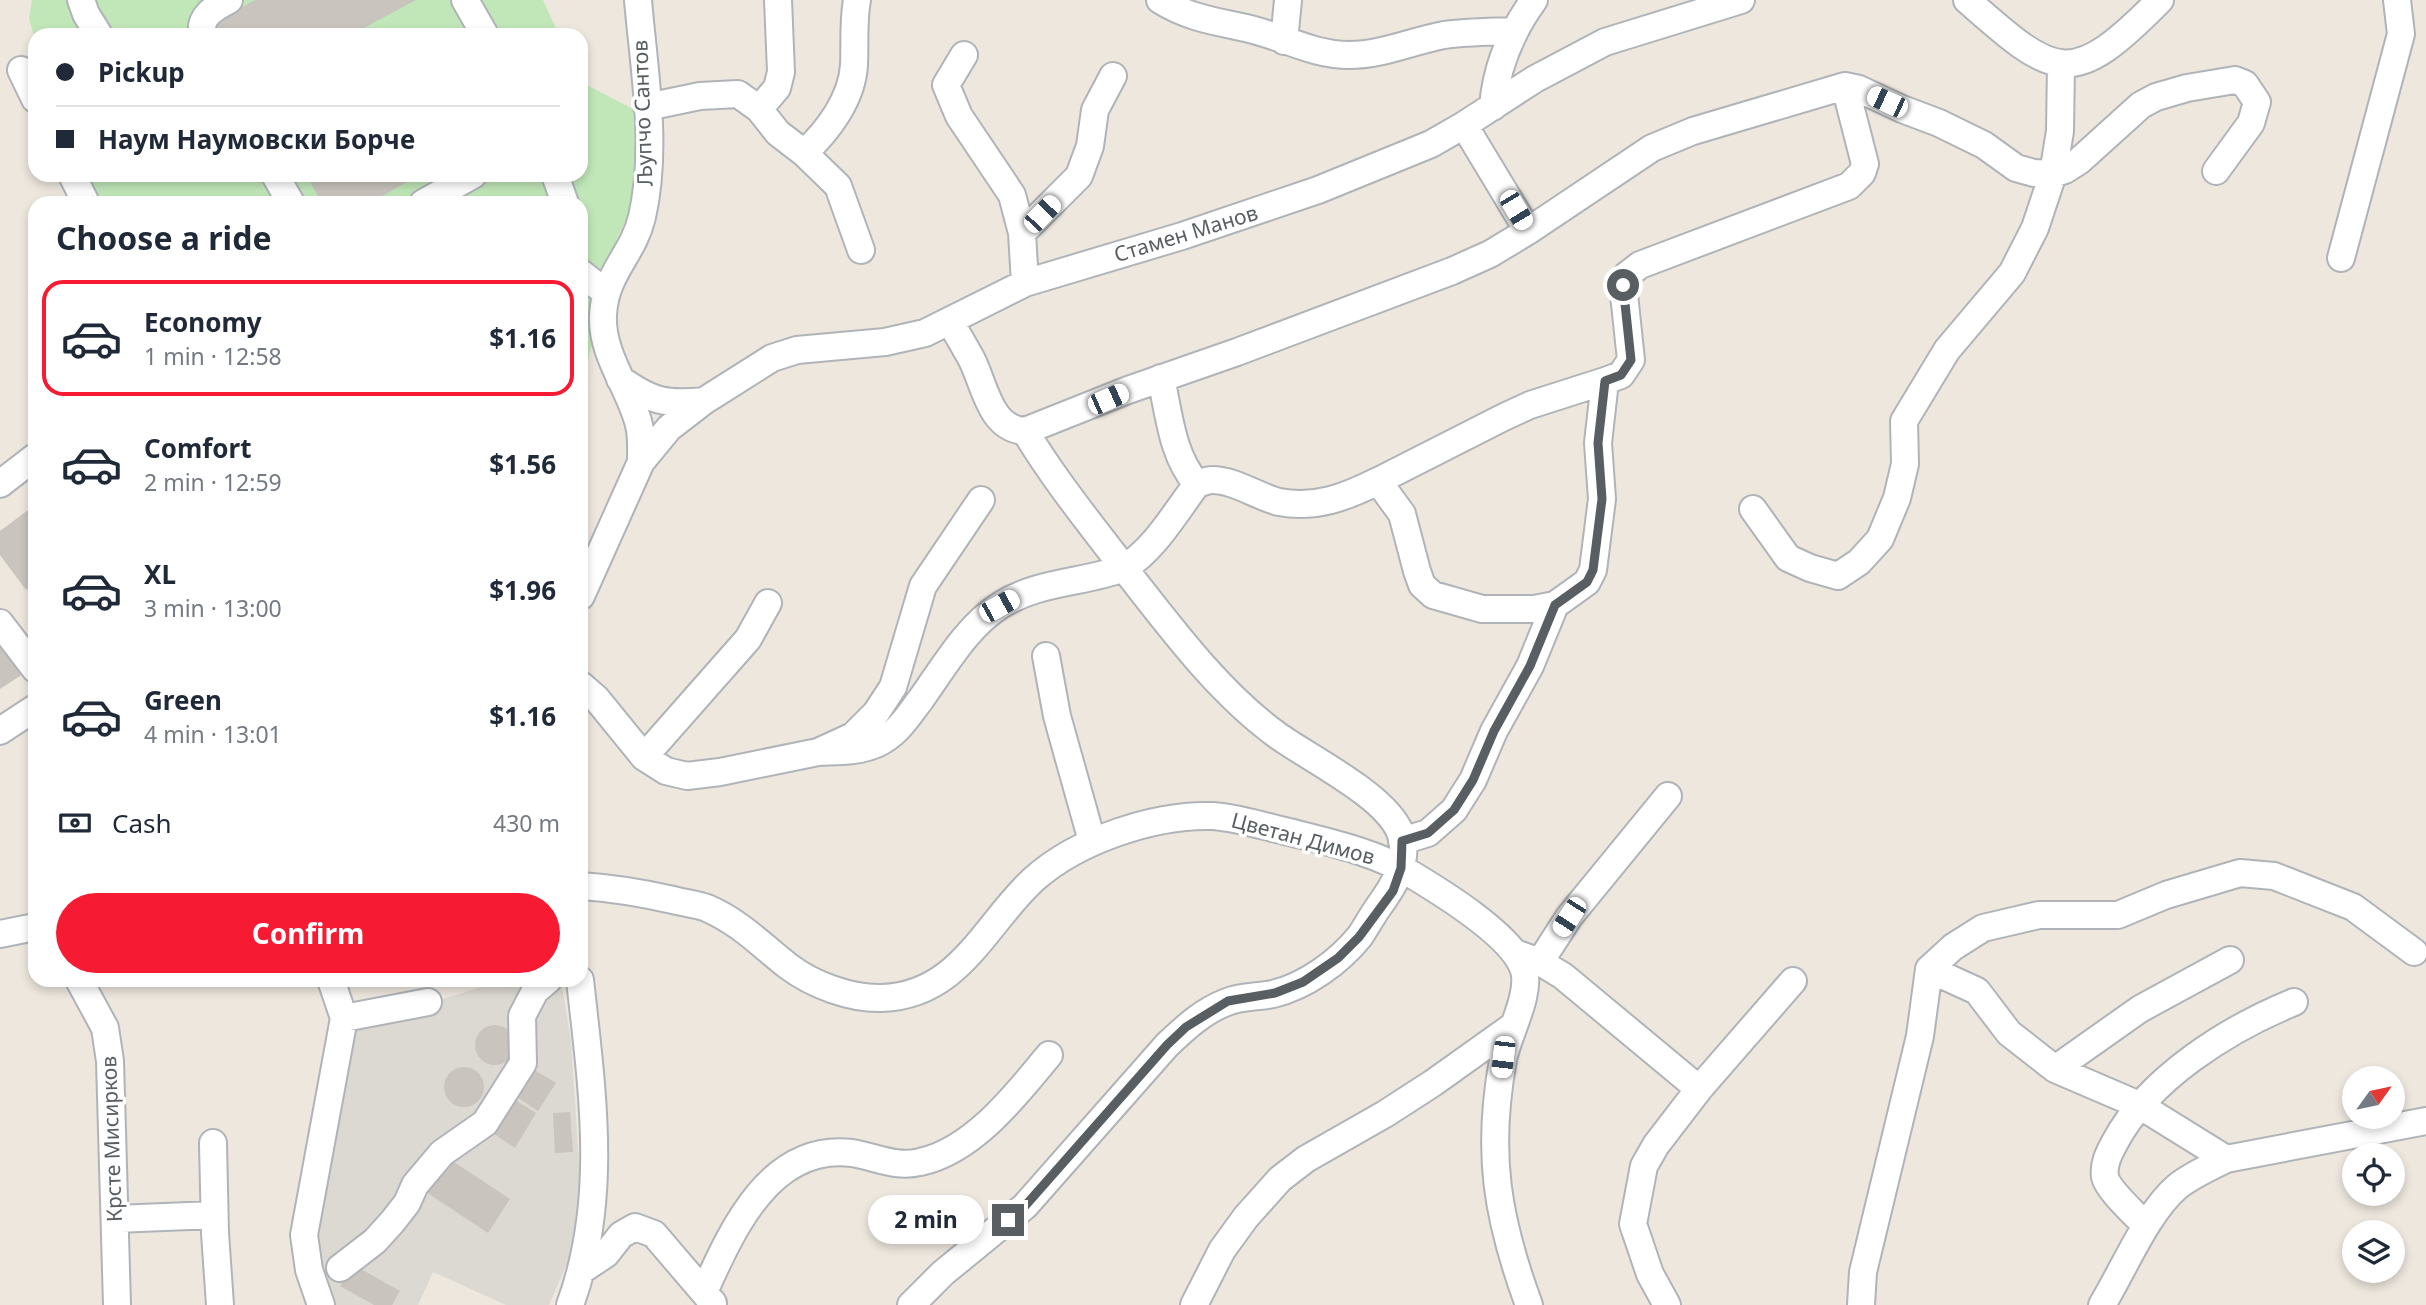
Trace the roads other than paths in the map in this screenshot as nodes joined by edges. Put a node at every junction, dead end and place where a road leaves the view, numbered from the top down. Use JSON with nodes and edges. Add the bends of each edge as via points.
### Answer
{"nodes":[{"id":1,"x":81,"y":0,"type":"edge"},
{"id":2,"x":229,"y":0,"type":"edge"},
{"id":3,"x":464,"y":0,"type":"edge"},
{"id":4,"x":638,"y":0,"type":"edge"},
{"id":5,"x":778,"y":0,"type":"edge"},
{"id":6,"x":857,"y":0,"type":"edge"},
{"id":7,"x":1288,"y":0,"type":"edge"},
{"id":8,"x":1535,"y":0,"type":"edge"},
{"id":9,"x":1741,"y":0,"type":"edge"},
{"id":10,"x":1967,"y":0,"type":"edge"},
{"id":11,"x":2160,"y":0,"type":"edge"},
{"id":12,"x":2397,"y":0,"type":"edge"},
{"id":13,"x":1174,"y":4,"type":"edge"},
{"id":14,"x":95,"y":28,"type":"edge"},
{"id":15,"x":202,"y":28,"type":"edge"},
{"id":16,"x":481,"y":28,"type":"edge"},
{"id":17,"x":1514,"y":31,"type":"junction"},
{"id":18,"x":1284,"y":41,"type":"junction"},
{"id":19,"x":964,"y":55,"type":"dead end"},
{"id":20,"x":2061,"y":64,"type":"junction"},
{"id":21,"x":21,"y":70,"type":"dead end"},
{"id":22,"x":1113,"y":76,"type":"dead end"},
{"id":23,"x":28,"y":84,"type":"edge"},
{"id":24,"x":1845,"y":86,"type":"junction"},
{"id":25,"x":647,"y":107,"type":"junction"},
{"id":26,"x":1493,"y":107,"type":"junction"},
{"id":27,"x":759,"y":109,"type":"junction"},
{"id":28,"x":1464,"y":125,"type":"junction"},
{"id":29,"x":804,"y":153,"type":"junction"},
{"id":30,"x":2216,"y":172,"type":"dead end"},
{"id":31,"x":2053,"y":174,"type":"junction"},
{"id":32,"x":460,"y":182,"type":"edge"},
{"id":33,"x":436,"y":196,"type":"edge"},
{"id":34,"x":1528,"y":231,"type":"junction"},
{"id":35,"x":1022,"y":233,"type":"junction"},
{"id":36,"x":860,"y":250,"type":"dead end"},
{"id":37,"x":2341,"y":258,"type":"dead end"},
{"id":38,"x":588,"y":279,"type":"edge"},
{"id":39,"x":1025,"y":283,"type":"junction"},
{"id":40,"x":605,"y":292,"type":"junction"},
{"id":41,"x":950,"y":321,"type":"junction"},
{"id":42,"x":1161,"y":378,"type":"junction"},
{"id":43,"x":620,"y":379,"type":"junction"},
{"id":44,"x":1605,"y":381,"type":"junction"},
{"id":45,"x":704,"y":401,"type":"junction"},
{"id":46,"x":1025,"y":431,"type":"junction"},
{"id":47,"x":28,"y":462,"type":"edge"},
{"id":48,"x":641,"y":463,"type":"junction"},
{"id":49,"x":1378,"y":481,"type":"junction"},
{"id":50,"x":0,"y":484,"type":"edge"},
{"id":51,"x":1197,"y":484,"type":"junction"},
{"id":52,"x":981,"y":500,"type":"dead end"},
{"id":53,"x":1753,"y":509,"type":"dead end"},
{"id":54,"x":1124,"y":568,"type":"junction"},
{"id":55,"x":588,"y":580,"type":"edge"},
{"id":56,"x":768,"y":603,"type":"dead end"},
{"id":57,"x":1555,"y":605,"type":"junction"},
{"id":58,"x":0,"y":623,"type":"edge"},
{"id":59,"x":1046,"y":656,"type":"dead end"},
{"id":60,"x":28,"y":660,"type":"edge"},
{"id":61,"x":588,"y":691,"type":"edge"},
{"id":62,"x":28,"y":713,"type":"edge"},
{"id":63,"x":0,"y":731,"type":"edge"},
{"id":64,"x":818,"y":752,"type":"junction"},
{"id":65,"x":644,"y":757,"type":"junction"},
{"id":66,"x":1668,"y":796,"type":"dead end"},
{"id":67,"x":1092,"y":841,"type":"junction"},
{"id":68,"x":1402,"y":841,"type":"junction"},
{"id":69,"x":1401,"y":868,"type":"junction"},
{"id":70,"x":588,"y":886,"type":"edge"},
{"id":71,"x":28,"y":929,"type":"edge"},
{"id":72,"x":0,"y":934,"type":"edge"},
{"id":73,"x":2414,"y":952,"type":"dead end"},
{"id":74,"x":1515,"y":953,"type":"junction"},
{"id":75,"x":2230,"y":960,"type":"dead end"},
{"id":76,"x":1540,"y":962,"type":"junction"},
{"id":77,"x":1930,"y":969,"type":"junction"},
{"id":78,"x":1793,"y":981,"type":"dead end"},
{"id":79,"x":83,"y":987,"type":"edge"},
{"id":80,"x":333,"y":987,"type":"edge"},
{"id":81,"x":540,"y":987,"type":"edge"},
{"id":82,"x":581,"y":987,"type":"edge"},
{"id":83,"x":428,"y":1002,"type":"dead end"},
{"id":84,"x":2294,"y":1002,"type":"dead end"},
{"id":85,"x":344,"y":1018,"type":"junction"},
{"id":86,"x":1513,"y":1026,"type":"junction"},
{"id":87,"x":1049,"y":1055,"type":"dead end"},
{"id":88,"x":2055,"y":1069,"type":"junction"},
{"id":89,"x":1699,"y":1089,"type":"junction"},
{"id":90,"x":2139,"y":1105,"type":"junction"},
{"id":91,"x":2426,"y":1121,"type":"edge"},
{"id":92,"x":213,"y":1143,"type":"dead end"},
{"id":93,"x":2226,"y":1159,"type":"junction"},
{"id":94,"x":214,"y":1215,"type":"junction"},
{"id":95,"x":115,"y":1219,"type":"junction"},
{"id":96,"x":2146,"y":1226,"type":"junction"},
{"id":97,"x":340,"y":1268,"type":"dead end"},
{"id":98,"x":582,"y":1269,"type":"junction"},
{"id":99,"x":709,"y":1298,"type":"edge"},
{"id":100,"x":117,"y":1305,"type":"edge"},
{"id":101,"x":220,"y":1305,"type":"edge"},
{"id":102,"x":321,"y":1305,"type":"edge"},
{"id":103,"x":570,"y":1305,"type":"edge"},
{"id":104,"x":911,"y":1305,"type":"edge"},
{"id":105,"x":1194,"y":1305,"type":"edge"},
{"id":106,"x":1530,"y":1305,"type":"edge"},
{"id":107,"x":1667,"y":1305,"type":"edge"},
{"id":108,"x":1861,"y":1305,"type":"edge"},
{"id":109,"x":2102,"y":1305,"type":"edge"}],
"edges":[{"from":1,"to":14,"type":"street"},
{"from":2,"to":15,"type":"street","via":[[210,10]]},
{"from":3,"to":16,"type":"street"},
{"from":4,"to":25,"type":"street","name":"Љупчо Сантов"},
{"from":5,"to":27,"type":"street","via":[[781,72],[777,88]]},
{"from":6,"to":29,"type":"street","via":[[851,85],[823,135]]},
{"from":7,"to":18,"type":"street"},
{"from":8,"to":17,"type":"street"},
{"from":9,"to":26,"type":"street","name":"Стамен Манов","via":[[1605,42]]},
{"from":10,"to":20,"type":"street","via":[[2015,43]]},
{"from":11,"to":20,"type":"street","via":[[2112,46],[2078,64]]},
{"from":12,"to":37,"type":"street","via":[[2401,34]]},
{"from":13,"to":18,"type":"street"},
{"from":17,"to":18,"type":"street","via":[[1444,36],[1349,55],[1310,51]]},
{"from":17,"to":26,"type":"street","via":[[1498,75]]},
{"from":19,"to":35,"type":"street","via":[[946,85],[959,117],[1012,195]]},
{"from":20,"to":31,"type":"street","via":[[2060,131]]},
{"from":21,"to":23,"type":"street"},
{"from":22,"to":35,"type":"street","via":[[1095,110],[1090,146],[1079,176]]},
{"from":24,"to":31,"type":"street","via":[[1951,128],[2016,168]]},
{"from":24,"to":34,"type":"street","via":[[1693,131],[1652,148]]},
{"from":24,"to":44,"type":"street","via":[[1864,153],[1862,173],[1849,186],[1640,265],[1627,275],[1623,285],[1631,360],[1621,375]]},
{"from":25,"to":27,"type":"street","via":[[738,94]]},
{"from":25,"to":40,"type":"street","name":"Љупчо Сантов","via":[[649,170],[641,221]]},
{"from":26,"to":28,"type":"street","name":"Стамен Манов"},
{"from":27,"to":29,"type":"street","via":[[778,133]]},
{"from":28,"to":34,"type":"street"},
{"from":28,"to":39,"type":"street","name":"Стамен Манов","via":[[1402,157],[1307,195]]},
{"from":29,"to":36,"type":"street","via":[[838,186]]},
{"from":30,"to":31,"type":"street","via":[[2251,123],[2257,102],[2245,84],[2235,80],[2187,88],[2141,104],[2078,161]]},
{"from":31,"to":53,"type":"street","via":[[2035,228],[2012,273],[1947,350],[1905,421],[1905,464],[1880,539],[1838,576],[1788,558]]},
{"from":32,"to":33,"type":"street"},
{"from":34,"to":42,"type":"street","via":[[1452,271]]},
{"from":35,"to":39,"type":"street"},
{"from":38,"to":40,"type":"street"},
{"from":39,"to":41,"type":"street","name":"Стамен Манов"},
{"from":40,"to":43,"type":"street","name":"Љупчо Сантов","via":[[604,338]]},
{"from":41,"to":45,"type":"street","name":"Стамен Манов","via":[[925,333],[885,342],[797,350],[772,358]]},
{"from":41,"to":46,"type":"street","via":[[996,415],[1015,430]]},
{"from":42,"to":46,"type":"street"},
{"from":42,"to":51,"type":"street","via":[[1175,444],[1186,472]]},
{"from":43,"to":45,"type":"street","via":[[646,397]]},
{"from":43,"to":48,"type":"street","name":"Љупчо Сантов","via":[[639,426]]},
{"from":44,"to":49,"type":"street","via":[[1530,405]]},
{"from":44,"to":57,"type":"street","via":[[1598,443],[1602,499],[1593,570],[1587,582]]},
{"from":45,"to":48,"type":"street","name":"Стамен Манов","via":[[669,428]]},
{"from":46,"to":54,"type":"street"},
{"from":47,"to":50,"type":"street"},
{"from":48,"to":55,"type":"street"},
{"from":49,"to":51,"type":"street","via":[[1328,502],[1303,504],[1278,502],[1213,480]]},
{"from":49,"to":57,"type":"street","via":[[1402,514],[1422,585],[1433,596],[1482,609]]},
{"from":51,"to":54,"type":"street","via":[[1147,550]]},
{"from":52,"to":64,"type":"street","via":[[923,586],[893,687],[853,736]]},
{"from":54,"to":64,"type":"street","via":[[1030,590],[999,606],[962,642],[890,736],[858,750]]},
{"from":54,"to":68,"type":"street","via":[[1237,700],[1268,729],[1378,804]]},
{"from":56,"to":65,"type":"street","via":[[748,639]]},
{"from":57,"to":68,"type":"street","via":[[1530,666],[1454,810],[1428,833]]},
{"from":58,"to":60,"type":"street"},
{"from":59,"to":67,"type":"street","via":[[1057,716]]},
{"from":61,"to":65,"type":"street"},
{"from":62,"to":63,"type":"street"},
{"from":64,"to":65,"type":"street","via":[[687,776],[666,771]]},
{"from":66,"to":76,"type":"street","via":[[1569,917]]},
{"from":67,"to":69,"type":"street","name":"Цветан Димов","via":[[1160,821],[1217,816],[1345,846]]},
{"from":67,"to":70,"type":"street","name":"Цветан Димов","via":[[1035,879],[945,977],[926,990],[880,998],[819,985],[790,968],[753,935],[706,908],[627,889]]},
{"from":68,"to":69,"type":"street"},
{"from":69,"to":74,"type":"street","name":"Цветан Димов","via":[[1492,930]]},
{"from":69,"to":104,"type":"street","via":[[1393,891],[1338,958],[1303,982],[1275,993],[1228,1001],[1186,1027],[1025,1206]]},
{"from":71,"to":72,"type":"street"},
{"from":73,"to":77,"type":"street","via":[[2353,907],[2274,876],[2240,873],[2118,915],[2039,915],[1983,928]]},
{"from":74,"to":76,"type":"street"},
{"from":74,"to":86,"type":"street","via":[[1524,972],[1524,993]]},
{"from":75,"to":88,"type":"street","via":[[2140,1009]]},
{"from":76,"to":89,"type":"street"},
{"from":77,"to":88,"type":"street","via":[[1978,991],[2009,1033]]},
{"from":77,"to":108,"type":"street","via":[[1920,1036],[1863,1272]]},
{"from":78,"to":89,"type":"street"},
{"from":79,"to":95,"type":"street","name":"Крсте Мисирков","via":[[106,1028]]},
{"from":80,"to":85,"type":"street"},
{"from":81,"to":97,"type":"street","via":[[522,1016],[523,1063],[485,1124],[442,1153],[393,1221]]},
{"from":82,"to":98,"type":"street","via":[[595,1121],[591,1219]]},
{"from":83,"to":85,"type":"street"},
{"from":84,"to":90,"type":"street","via":[[2206,1049]]},
{"from":85,"to":102,"type":"street","via":[[304,1235]]},
{"from":86,"to":105,"type":"street","via":[[1433,1083],[1306,1158],[1280,1179],[1223,1250]]},
{"from":86,"to":106,"type":"street","via":[[1503,1057],[1494,1146],[1506,1236]]},
{"from":87,"to":99,"type":"street","via":[[1002,1112],[951,1150],[922,1162],[902,1164],[835,1153],[806,1158],[773,1178],[743,1216]]},
{"from":88,"to":90,"type":"street"},
{"from":89,"to":107,"type":"street","via":[[1656,1145],[1644,1166],[1637,1195],[1633,1224]]},
{"from":90,"to":93,"type":"street"},
{"from":90,"to":96,"type":"street","via":[[2104,1166],[2106,1181]]},
{"from":91,"to":93,"type":"street"},
{"from":92,"to":94,"type":"street"},
{"from":93,"to":96,"type":"street","via":[[2178,1186]]},
{"from":94,"to":95,"type":"street"},
{"from":94,"to":101,"type":"street"},
{"from":95,"to":100,"type":"street","name":"Крсте Мисирков"},
{"from":96,"to":109,"type":"street"},
{"from":98,"to":99,"type":"street","via":[[635,1227],[654,1234]]},
{"from":98,"to":103,"type":"street"}]}
